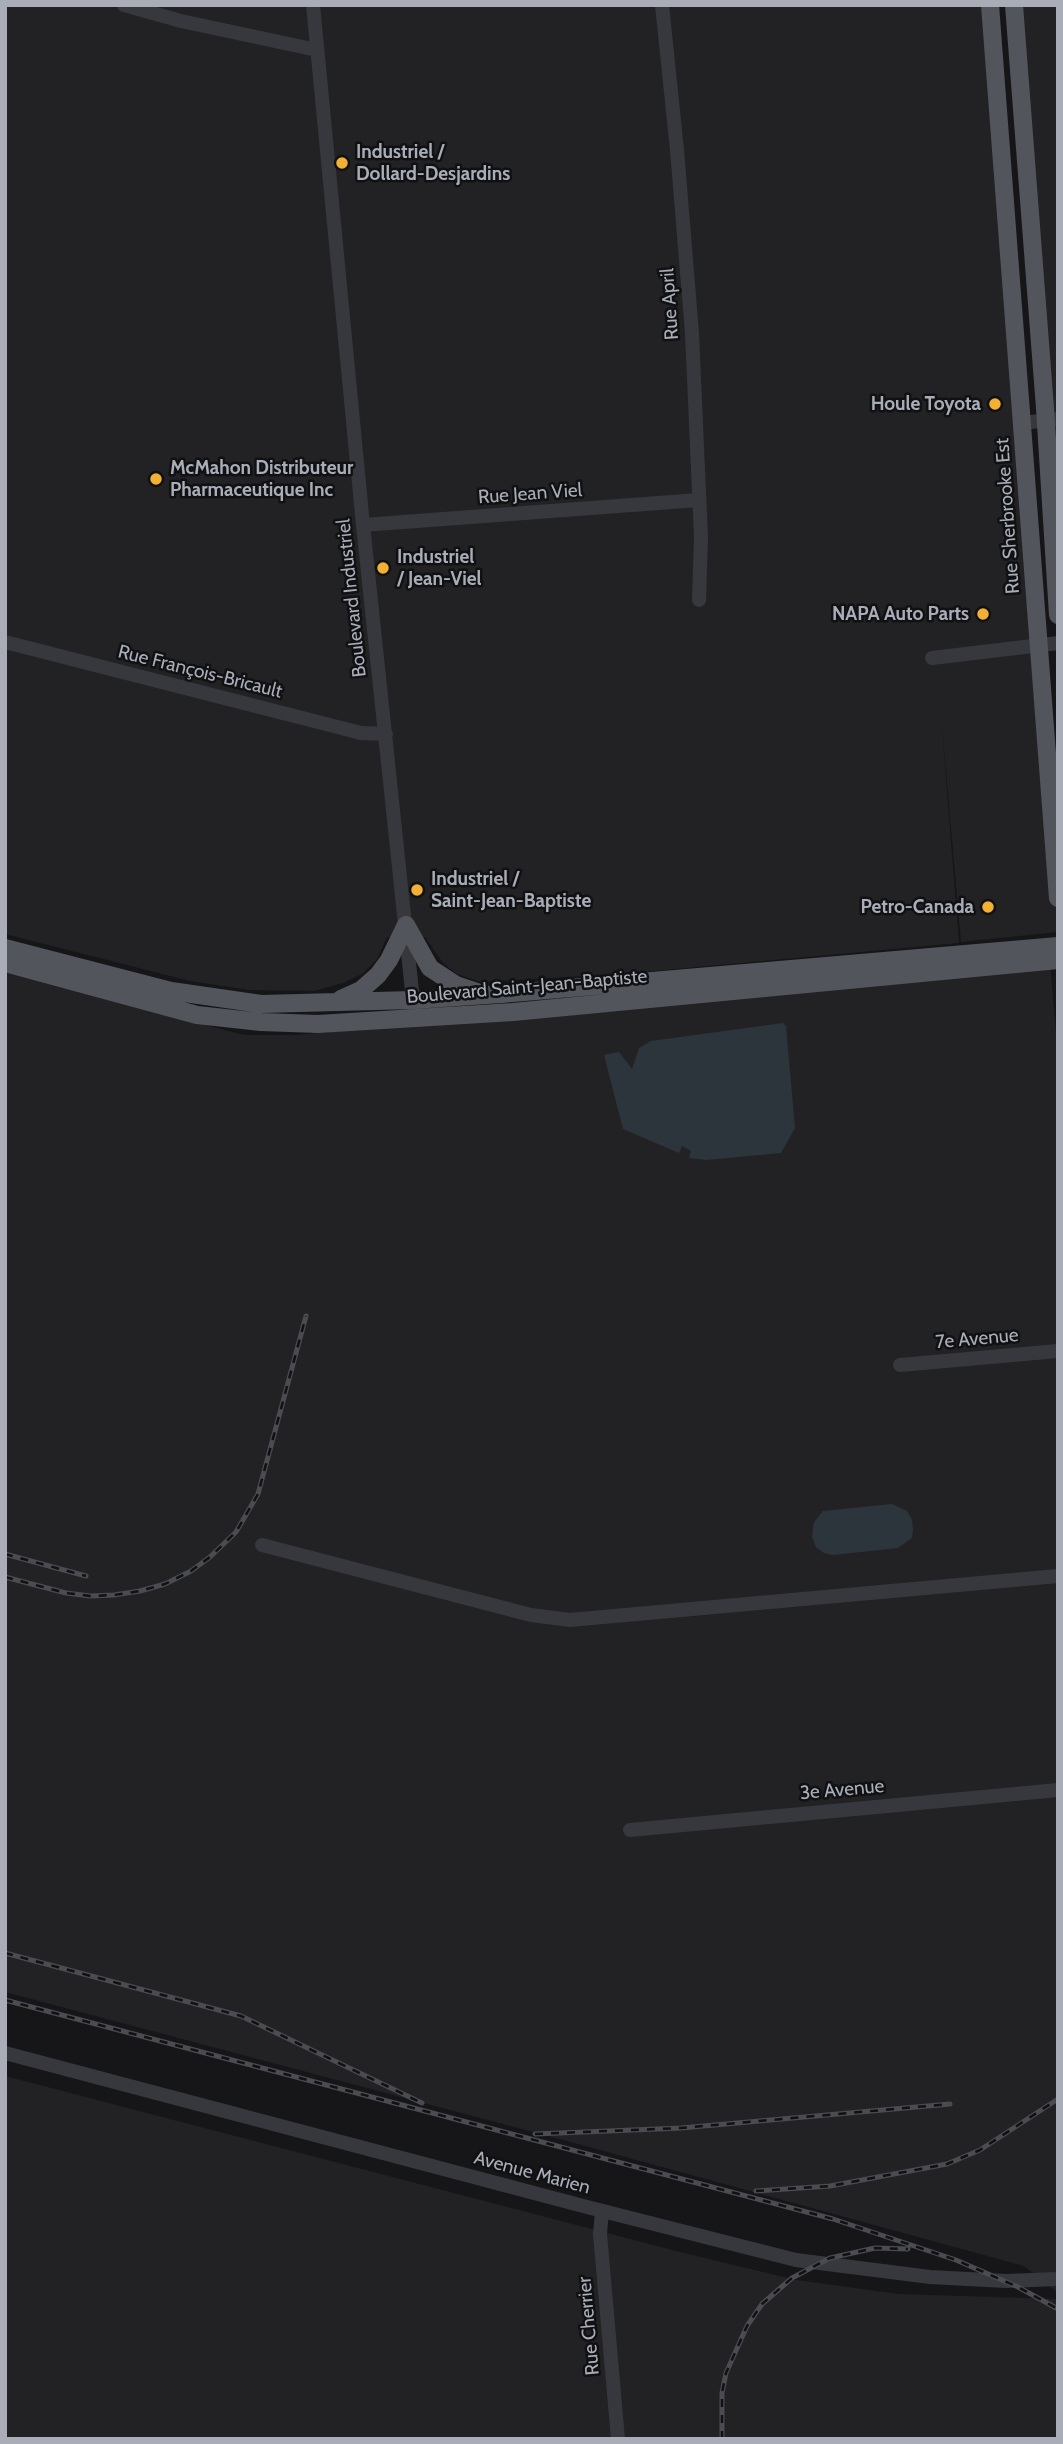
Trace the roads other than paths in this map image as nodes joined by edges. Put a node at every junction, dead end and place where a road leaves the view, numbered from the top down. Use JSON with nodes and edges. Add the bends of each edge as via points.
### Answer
{"nodes":[{"id":1,"x":124,"y":5,"type":"edge"},
{"id":2,"x":313,"y":5,"type":"edge"},
{"id":3,"x":662,"y":5,"type":"edge"},
{"id":4,"x":990,"y":5,"type":"edge"},
{"id":5,"x":1014,"y":5,"type":"edge"},
{"id":6,"x":317,"y":50,"type":"junction"},
{"id":7,"x":1019,"y":66,"type":"junction"},
{"id":8,"x":995,"y":68,"type":"junction"},
{"id":9,"x":1026,"y":155,"type":"junction"},
{"id":10,"x":1001,"y":157,"type":"junction"},
{"id":11,"x":1052,"y":420,"type":"edge"},
{"id":12,"x":1022,"y":423,"type":"junction"},
{"id":13,"x":1050,"y":492,"type":"junction"},
{"id":14,"x":1027,"y":494,"type":"junction"},
{"id":15,"x":699,"y":500,"type":"junction"},
{"id":16,"x":363,"y":525,"type":"junction"},
{"id":17,"x":1053,"y":558,"type":"junction"},
{"id":18,"x":1032,"y":559,"type":"junction"},
{"id":19,"x":699,"y":600,"type":"dead end"},
{"id":20,"x":1058,"y":615,"type":"edge"},
{"id":21,"x":5,"y":642,"type":"edge"},
{"id":22,"x":1058,"y":643,"type":"edge"},
{"id":23,"x":1039,"y":645,"type":"junction"},
{"id":24,"x":932,"y":658,"type":"dead end"},
{"id":25,"x":386,"y":734,"type":"junction"},
{"id":26,"x":1052,"y":756,"type":"edge"},
{"id":27,"x":1058,"y":898,"type":"edge"},
{"id":28,"x":406,"y":925,"type":"junction"},
{"id":29,"x":1058,"y":946,"type":"edge"},
{"id":30,"x":5,"y":948,"type":"edge"},
{"id":31,"x":1058,"y":960,"type":"edge"},
{"id":32,"x":5,"y":963,"type":"edge"},
{"id":33,"x":866,"y":970,"type":"junction"},
{"id":34,"x":638,"y":990,"type":"junction"},
{"id":35,"x":501,"y":994,"type":"junction"},
{"id":36,"x":413,"y":1000,"type":"junction"},
{"id":37,"x":320,"y":1004,"type":"junction"},
{"id":38,"x":415,"y":1019,"type":"junction"},
{"id":39,"x":1058,"y":1351,"type":"edge"},
{"id":40,"x":900,"y":1365,"type":"dead end"},
{"id":41,"x":262,"y":1545,"type":"dead end"},
{"id":42,"x":1058,"y":1576,"type":"edge"},
{"id":43,"x":1058,"y":1790,"type":"edge"},
{"id":44,"x":630,"y":1830,"type":"dead end"},
{"id":45,"x":5,"y":2053,"type":"edge"},
{"id":46,"x":602,"y":2211,"type":"junction"},
{"id":47,"x":1058,"y":2279,"type":"edge"},
{"id":48,"x":618,"y":2439,"type":"edge"}],
"edges":[{"from":1,"to":6,"type":"street"},
{"from":2,"to":6,"type":"street","name":"Boulevard Industriel"},
{"from":3,"to":15,"type":"street","name":"Rue April","via":[[692,333]]},
{"from":4,"to":8,"type":"main road","name":"Rue Sherbrooke Est"},
{"from":5,"to":7,"type":"main road"},
{"from":6,"to":16,"type":"street","name":"Boulevard Industriel"},
{"from":7,"to":8,"type":"main road"},
{"from":7,"to":9,"type":"main road"},
{"from":8,"to":10,"type":"main road","name":"Rue Sherbrooke Est"},
{"from":9,"to":10,"type":"main road"},
{"from":9,"to":11,"type":"main road"},
{"from":10,"to":12,"type":"main road","name":"Rue Sherbrooke Est"},
{"from":11,"to":12,"type":"street"},
{"from":11,"to":13,"type":"main road"},
{"from":12,"to":14,"type":"main road","name":"Rue Sherbrooke Est"},
{"from":13,"to":14,"type":"main road"},
{"from":13,"to":17,"type":"main road"},
{"from":14,"to":18,"type":"main road","name":"Rue Sherbrooke Est"},
{"from":15,"to":16,"type":"street","name":"Rue Jean Viel"},
{"from":15,"to":19,"type":"street","name":"Rue April"},
{"from":16,"to":25,"type":"street","name":"Boulevard Industriel"},
{"from":17,"to":18,"type":"main road"},
{"from":17,"to":20,"type":"main road"},
{"from":18,"to":23,"type":"main road","name":"Rue Sherbrooke Est"},
{"from":21,"to":25,"type":"street","name":"Rue François-Bricault","via":[[361,733]]},
{"from":22,"to":23,"type":"street"},
{"from":23,"to":24,"type":"street"},
{"from":23,"to":26,"type":"main road","name":"Rue Sherbrooke Est"},
{"from":25,"to":28,"type":"street","name":"Boulevard Industriel"},
{"from":26,"to":27,"type":"main road","name":"Rue Sherbrooke Est"},
{"from":28,"to":35,"type":"main road","via":[[430,968],[456,985]]},
{"from":28,"to":36,"type":"street","name":"Boulevard Industriel"},
{"from":28,"to":37,"type":"main road","via":[[389,960],[361,990]]},
{"from":29,"to":33,"type":"main road","name":"Boulevard Saint-Jean-Baptiste"},
{"from":30,"to":37,"type":"main road","name":"Boulevard Saint-Jean-Baptiste","via":[[199,996],[261,1004]]},
{"from":31,"to":33,"type":"main road","name":"Boulevard Saint-Jean-Baptiste"},
{"from":32,"to":38,"type":"main road","name":"Boulevard Saint-Jean-Baptiste","via":[[197,1014],[318,1024]]},
{"from":33,"to":34,"type":"main road","name":"Boulevard Saint-Jean-Baptiste"},
{"from":34,"to":35,"type":"main road","name":"Boulevard Saint-Jean-Baptiste"},
{"from":34,"to":38,"type":"main road","name":"Boulevard Saint-Jean-Baptiste","via":[[513,1012]]},
{"from":35,"to":36,"type":"main road","name":"Boulevard Saint-Jean-Baptiste"},
{"from":36,"to":37,"type":"main road","name":"Boulevard Saint-Jean-Baptiste"},
{"from":36,"to":38,"type":"street","name":"Boulevard Industriel"},
{"from":39,"to":40,"type":"street","name":"7e Avenue"},
{"from":41,"to":42,"type":"street","via":[[531,1615],[570,1620]]},
{"from":43,"to":44,"type":"street","name":"3e Avenue"},
{"from":45,"to":46,"type":"street","name":"Avenue Marien"},
{"from":46,"to":47,"type":"street","name":"Avenue Marien","via":[[831,2265],[930,2277]]},
{"from":46,"to":48,"type":"street","name":"Rue Cherrier","via":[[600,2234]]}]}
